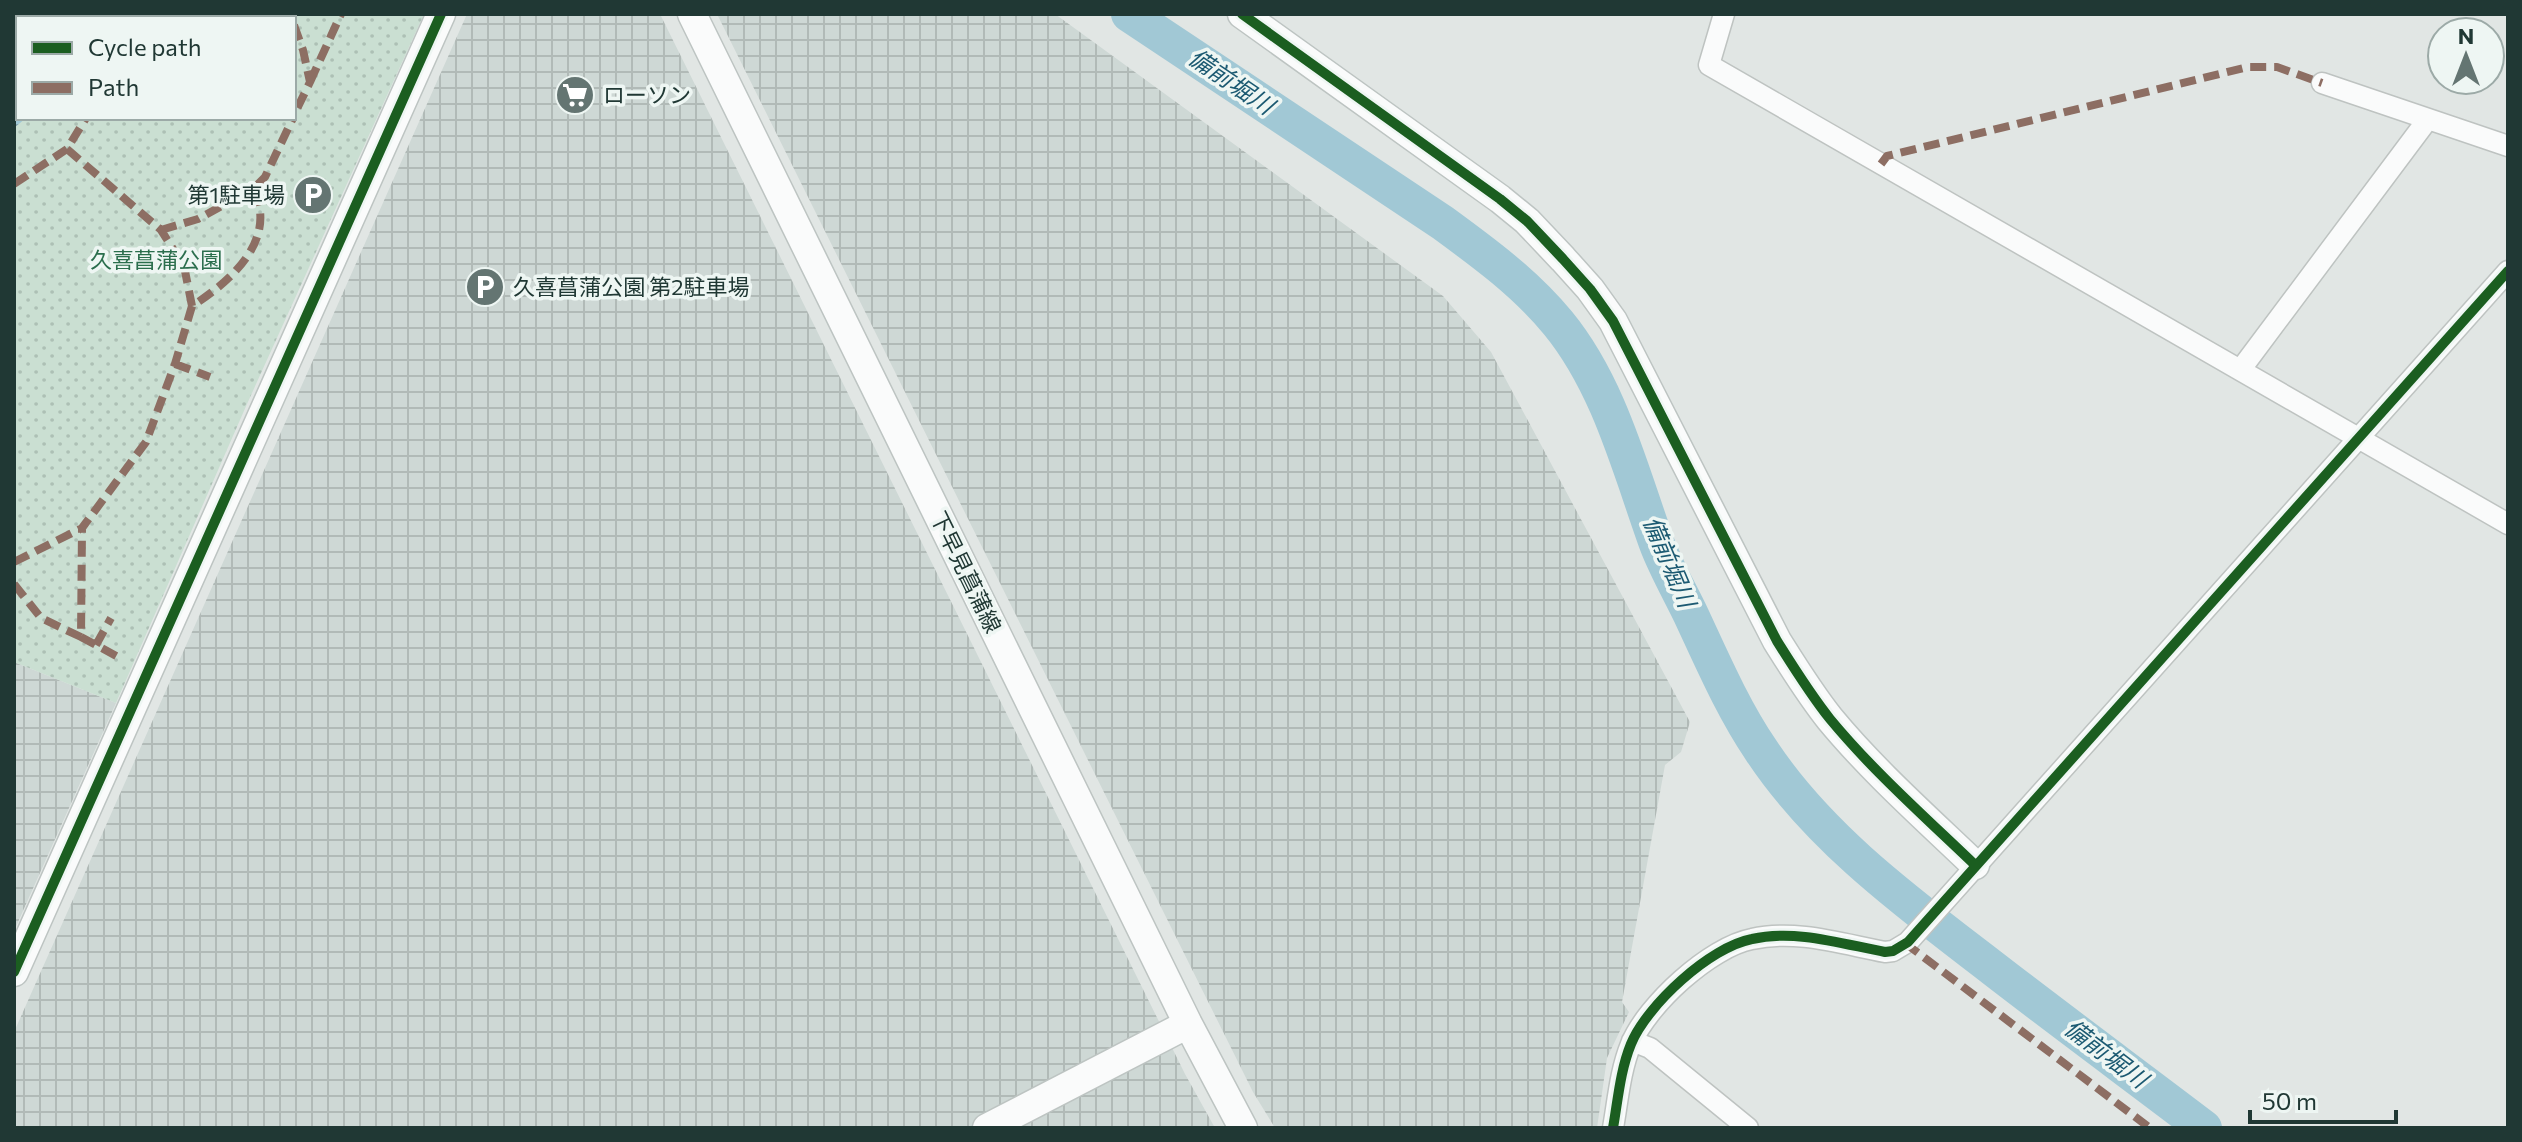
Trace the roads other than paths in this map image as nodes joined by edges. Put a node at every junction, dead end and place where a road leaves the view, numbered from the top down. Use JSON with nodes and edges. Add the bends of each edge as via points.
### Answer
{"nodes":[{"id":1,"x":441,"y":14,"type":"edge"},
{"id":2,"x":692,"y":14,"type":"edge"},
{"id":3,"x":1242,"y":14,"type":"edge"},
{"id":4,"x":1724,"y":14,"type":"edge"},
{"id":5,"x":2322,"y":83,"type":"dead end"},
{"id":6,"x":2428,"y":119,"type":"junction"},
{"id":7,"x":2508,"y":146,"type":"edge"},
{"id":8,"x":2508,"y":271,"type":"edge"},
{"id":9,"x":2241,"y":369,"type":"junction"},
{"id":10,"x":2358,"y":438,"type":"junction"},
{"id":11,"x":2508,"y":524,"type":"edge"},
{"id":12,"x":1968,"y":872,"type":"junction"},
{"id":13,"x":14,"y":972,"type":"edge"},
{"id":14,"x":1188,"y":1024,"type":"junction"},
{"id":15,"x":1632,"y":1041,"type":"junction"},
{"id":16,"x":987,"y":1128,"type":"edge"},
{"id":17,"x":1243,"y":1128,"type":"edge"},
{"id":18,"x":1613,"y":1128,"type":"edge"},
{"id":19,"x":1748,"y":1128,"type":"edge"}],
"edges":[{"from":1,"to":13,"type":"street"},
{"from":2,"to":14,"type":"street","name":"下早見菖蒲線"},
{"from":3,"to":12,"type":"street","via":[[1500,199],[1590,289],[1629,349],[1802,681]]},
{"from":4,"to":9,"type":"street","via":[[1709,65]]},
{"from":5,"to":6,"type":"street"},
{"from":6,"to":7,"type":"street"},
{"from":6,"to":9,"type":"street"},
{"from":8,"to":10,"type":"street"},
{"from":9,"to":10,"type":"street"},
{"from":10,"to":11,"type":"street"},
{"from":10,"to":12,"type":"street"},
{"from":12,"to":15,"type":"street","via":[[1908,942],[1893,951],[1784,936],[1728,946],[1689,974]]},
{"from":14,"to":16,"type":"street"},
{"from":14,"to":17,"type":"street","name":"下早見菖蒲線"},
{"from":15,"to":18,"type":"street"},
{"from":15,"to":19,"type":"street","via":[[1650,1048]]}]}
